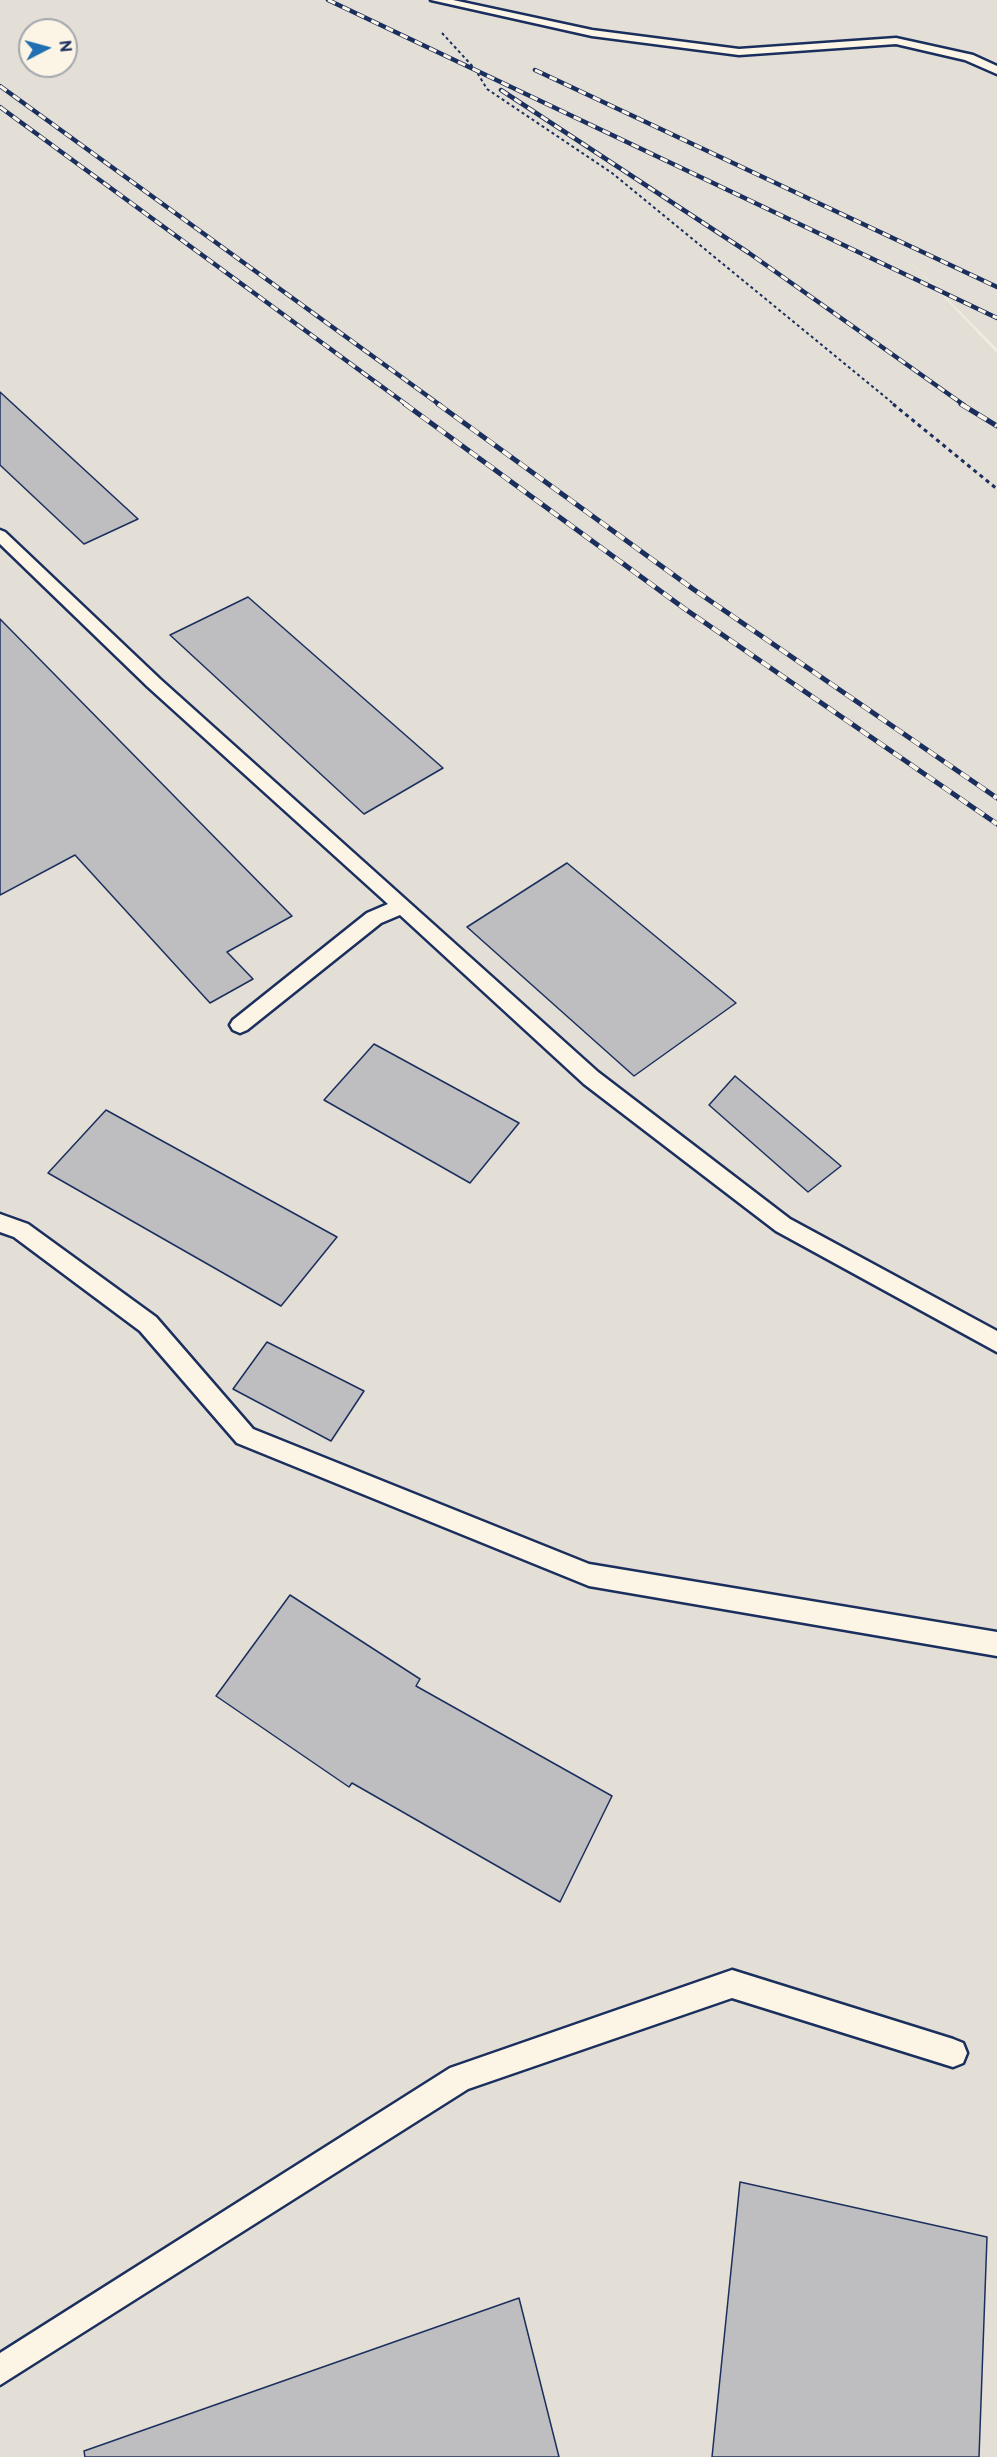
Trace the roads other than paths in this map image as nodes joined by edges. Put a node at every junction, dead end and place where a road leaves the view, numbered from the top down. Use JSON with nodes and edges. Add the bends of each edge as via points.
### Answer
{"nodes":[{"id":1,"x":437,"y":0,"type":"edge"},
{"id":2,"x":997,"y":70,"type":"edge"},
{"id":3,"x":0,"y":535,"type":"edge"},
{"id":4,"x":402,"y":906,"type":"junction"},
{"id":5,"x":240,"y":1025,"type":"dead end"},
{"id":6,"x":0,"y":1223,"type":"edge"},
{"id":7,"x":997,"y":1342,"type":"edge"},
{"id":8,"x":997,"y":1644,"type":"edge"},
{"id":9,"x":953,"y":2053,"type":"dead end"},
{"id":10,"x":0,"y":2370,"type":"edge"}],
"edges":[{"from":1,"to":2,"type":"lane","via":[[592,33],[739,52],[896,41],[969,57]]},
{"from":3,"to":4,"type":"lane","via":[[153,683]]},
{"from":4,"to":5,"type":"lane","via":[[374,918]]},
{"from":4,"to":7,"type":"lane","via":[[591,1078],[783,1225]]},
{"from":6,"to":8,"type":"lane","via":[[21,1230],[148,1324],[245,1436],[589,1575]]},
{"from":9,"to":10,"type":"lane","via":[[732,1984],[460,2078]]}]}
